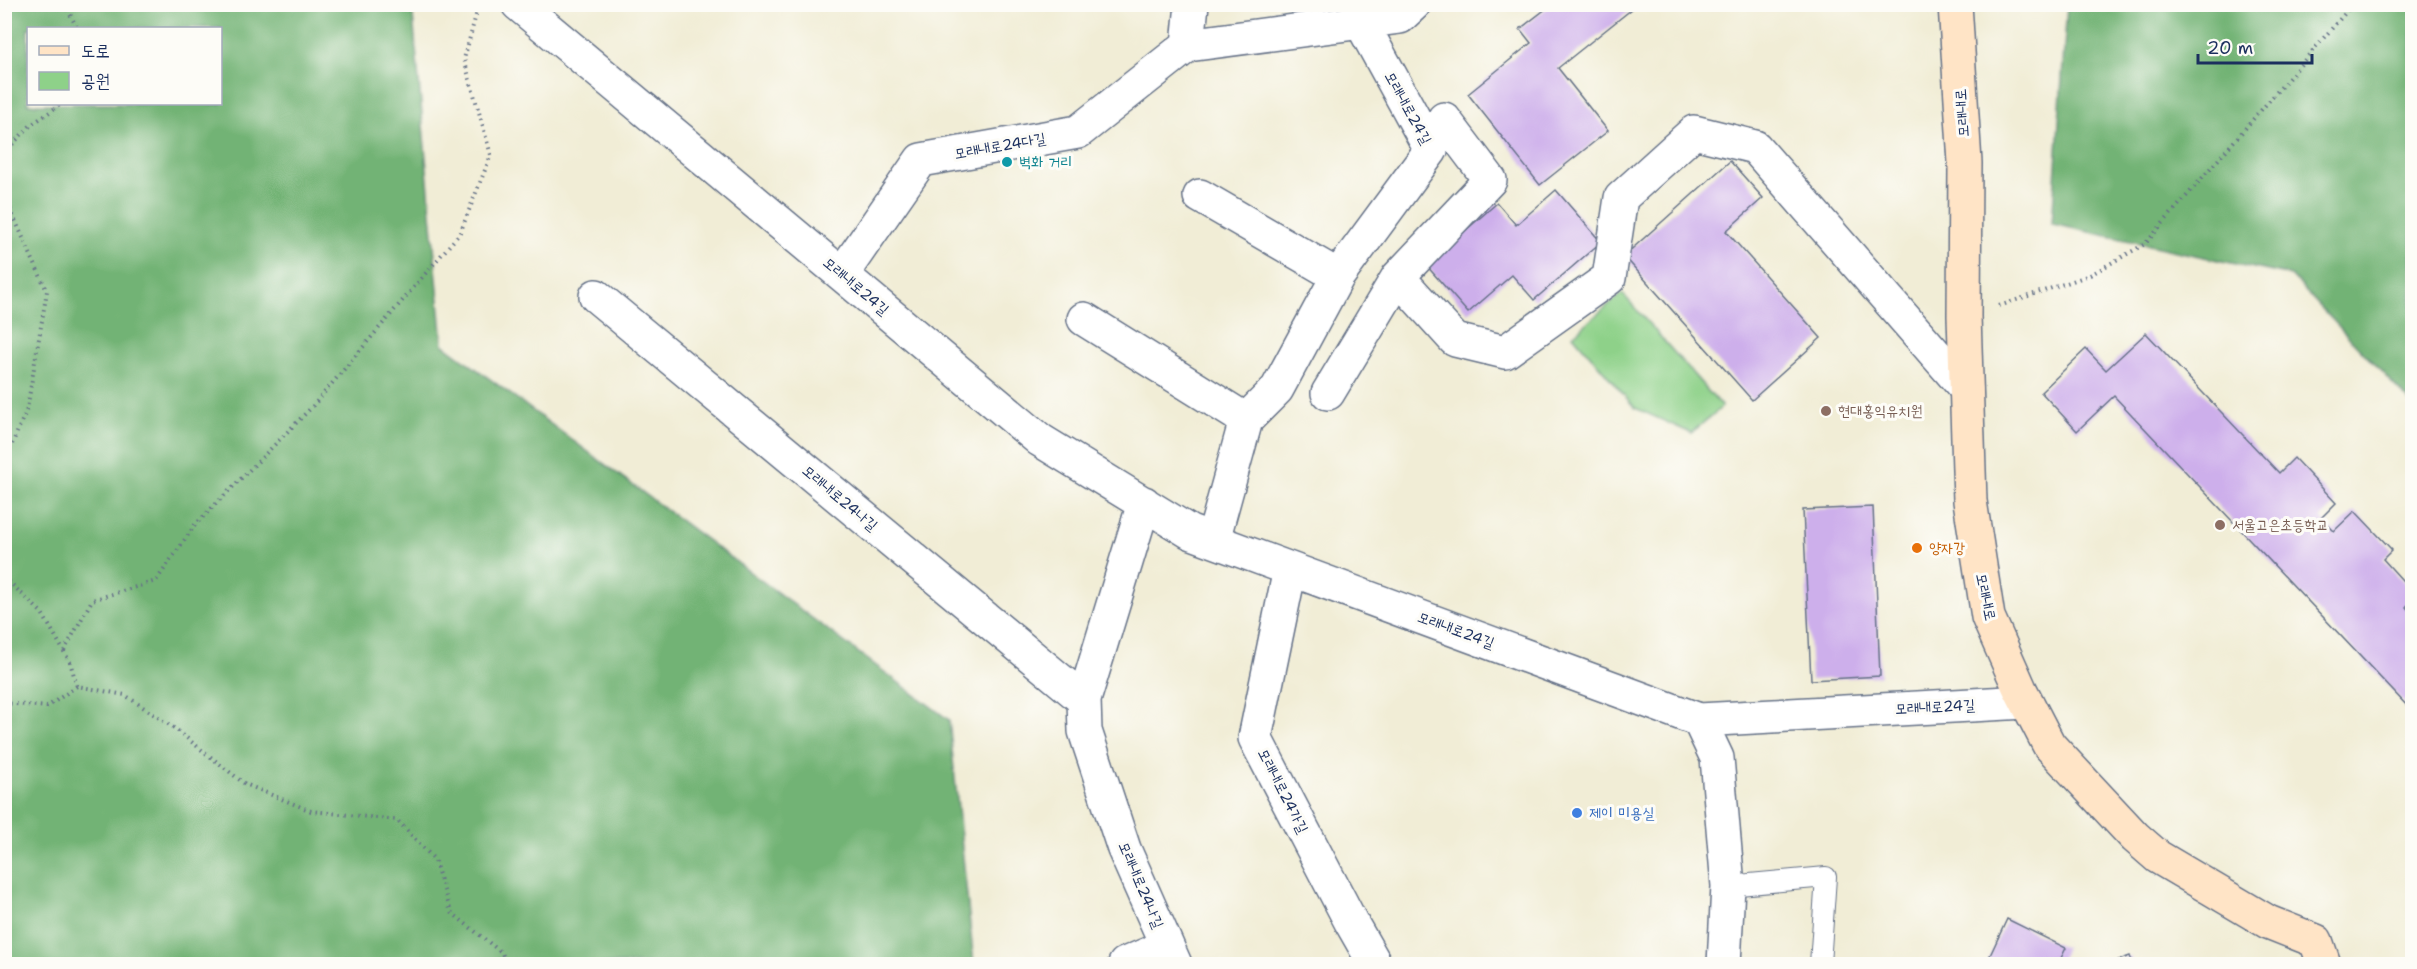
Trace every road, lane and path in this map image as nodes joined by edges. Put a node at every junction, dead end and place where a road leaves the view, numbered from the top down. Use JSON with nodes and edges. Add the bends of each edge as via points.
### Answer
{"nodes":[{"id":1,"x":65,"y":4,"type":"edge"},
{"id":2,"x":479,"y":4,"type":"edge"},
{"id":3,"x":518,"y":4,"type":"edge"},
{"id":4,"x":1192,"y":4,"type":"edge"},
{"id":5,"x":1414,"y":4,"type":"edge"},
{"id":6,"x":1955,"y":4,"type":"edge"},
{"id":7,"x":2353,"y":4,"type":"edge"},
{"id":8,"x":2408,"y":4,"type":"edge"},
{"id":9,"x":2412,"y":7,"type":"edge"},
{"id":10,"x":1361,"y":22,"type":"junction"},
{"id":11,"x":76,"y":27,"type":"edge"},
{"id":12,"x":1188,"y":45,"type":"junction"},
{"id":13,"x":60,"y":105,"type":"edge"},
{"id":14,"x":1444,"y":119,"type":"dead end"},
{"id":15,"x":4,"y":153,"type":"edge"},
{"id":16,"x":4,"y":186,"type":"edge"},
{"id":17,"x":1200,"y":196,"type":"dead end"},
{"id":18,"x":842,"y":274,"type":"junction"},
{"id":19,"x":1338,"y":276,"type":"junction"},
{"id":20,"x":1398,"y":276,"type":"junction"},
{"id":21,"x":596,"y":296,"type":"dead end"},
{"id":22,"x":1995,"y":308,"type":"dead end"},
{"id":23,"x":1084,"y":319,"type":"dead end"},
{"id":24,"x":1966,"y":389,"type":"junction"},
{"id":25,"x":1328,"y":393,"type":"dead end"},
{"id":26,"x":1246,"y":420,"type":"junction"},
{"id":27,"x":4,"y":463,"type":"edge"},
{"id":28,"x":1144,"y":503,"type":"junction"},
{"id":29,"x":1214,"y":540,"type":"junction"},
{"id":30,"x":1290,"y":569,"type":"junction"},
{"id":31,"x":4,"y":577,"type":"edge"},
{"id":32,"x":64,"y":651,"type":"junction"},
{"id":33,"x":77,"y":686,"type":"junction"},
{"id":34,"x":1084,"y":700,"type":"junction"},
{"id":35,"x":2026,"y":702,"type":"junction"},
{"id":36,"x":4,"y":703,"type":"edge"},
{"id":37,"x":1699,"y":720,"type":"junction"},
{"id":38,"x":1728,"y":886,"type":"junction"},
{"id":39,"x":1171,"y":955,"type":"edge"},
{"id":40,"x":506,"y":964,"type":"edge"},
{"id":41,"x":1125,"y":964,"type":"edge"},
{"id":42,"x":1375,"y":964,"type":"edge"},
{"id":43,"x":1724,"y":964,"type":"edge"},
{"id":44,"x":1820,"y":964,"type":"edge"},
{"id":45,"x":2325,"y":964,"type":"edge"}],
"edges":[{"from":1,"to":11,"type":"path"},
{"from":2,"to":32,"type":"path","via":[[464,59],[491,155],[460,234],[312,407],[195,525],[156,581],[92,600]]},
{"from":3,"to":18,"type":"street","name":"모래내로24길"},
{"from":4,"to":12,"type":"street"},
{"from":5,"to":10,"type":"street","via":[[1400,17]]},
{"from":6,"to":24,"type":"main road","name":"모래내로","via":[[1965,162]]},
{"from":7,"to":22,"type":"path","via":[[2145,244],[2090,275]]},
{"from":8,"to":9,"type":"path"},
{"from":10,"to":12,"type":"street"},
{"from":10,"to":19,"type":"street","name":"모래내로24길","via":[[1431,150]]},
{"from":12,"to":18,"type":"street","name":"모래내로24다길","via":[[1078,132],[921,160]]},
{"from":13,"to":15,"type":"path","via":[[31,124]]},
{"from":14,"to":20,"type":"street","via":[[1490,180]]},
{"from":16,"to":27,"type":"path","via":[[47,291],[27,409]]},
{"from":17,"to":19,"type":"street"},
{"from":18,"to":28,"type":"street","name":"모래내로24길","via":[[1040,440]]},
{"from":19,"to":26,"type":"street","name":"모래내로24길","via":[[1277,389]]},
{"from":20,"to":24,"type":"street","via":[[1455,340],[1504,352],[1609,278],[1621,198],[1694,132],[1755,147]]},
{"from":20,"to":25,"type":"street"},
{"from":21,"to":34,"type":"street","name":"모래내로24나길"},
{"from":23,"to":26,"type":"street"},
{"from":24,"to":35,"type":"main road","name":"모래내로","via":[[1970,501],[1988,617]]},
{"from":26,"to":29,"type":"street"},
{"from":28,"to":29,"type":"street","name":"모래내로24길","via":[[1190,532]]},
{"from":28,"to":34,"type":"street","name":"모래내로24나길"},
{"from":29,"to":30,"type":"street","name":"모래내로24길"},
{"from":30,"to":37,"type":"street","name":"모래내로24길"},
{"from":30,"to":42,"type":"street","name":"모래내로24가길","via":[[1255,738]]},
{"from":31,"to":32,"type":"path","via":[[42,613]]},
{"from":32,"to":33,"type":"path"},
{"from":33,"to":36,"type":"path","via":[[47,707]]},
{"from":33,"to":40,"type":"path","via":[[125,695],[245,784],[311,811],[397,820],[434,859],[451,912],[502,953]]},
{"from":34,"to":39,"type":"street","name":"모래내로24나길","via":[[1085,731],[1124,849]]},
{"from":35,"to":37,"type":"street","name":"모래내로24길"},
{"from":35,"to":45,"type":"main road","name":"모래내로","via":[[2049,745],[2135,837],[2158,857],[2268,922],[2316,941]]},
{"from":37,"to":38,"type":"street","via":[[1717,758]]},
{"from":38,"to":43,"type":"street"},
{"from":38,"to":44,"type":"lane","via":[[1826,876]]},
{"from":39,"to":41,"type":"street"}]}
